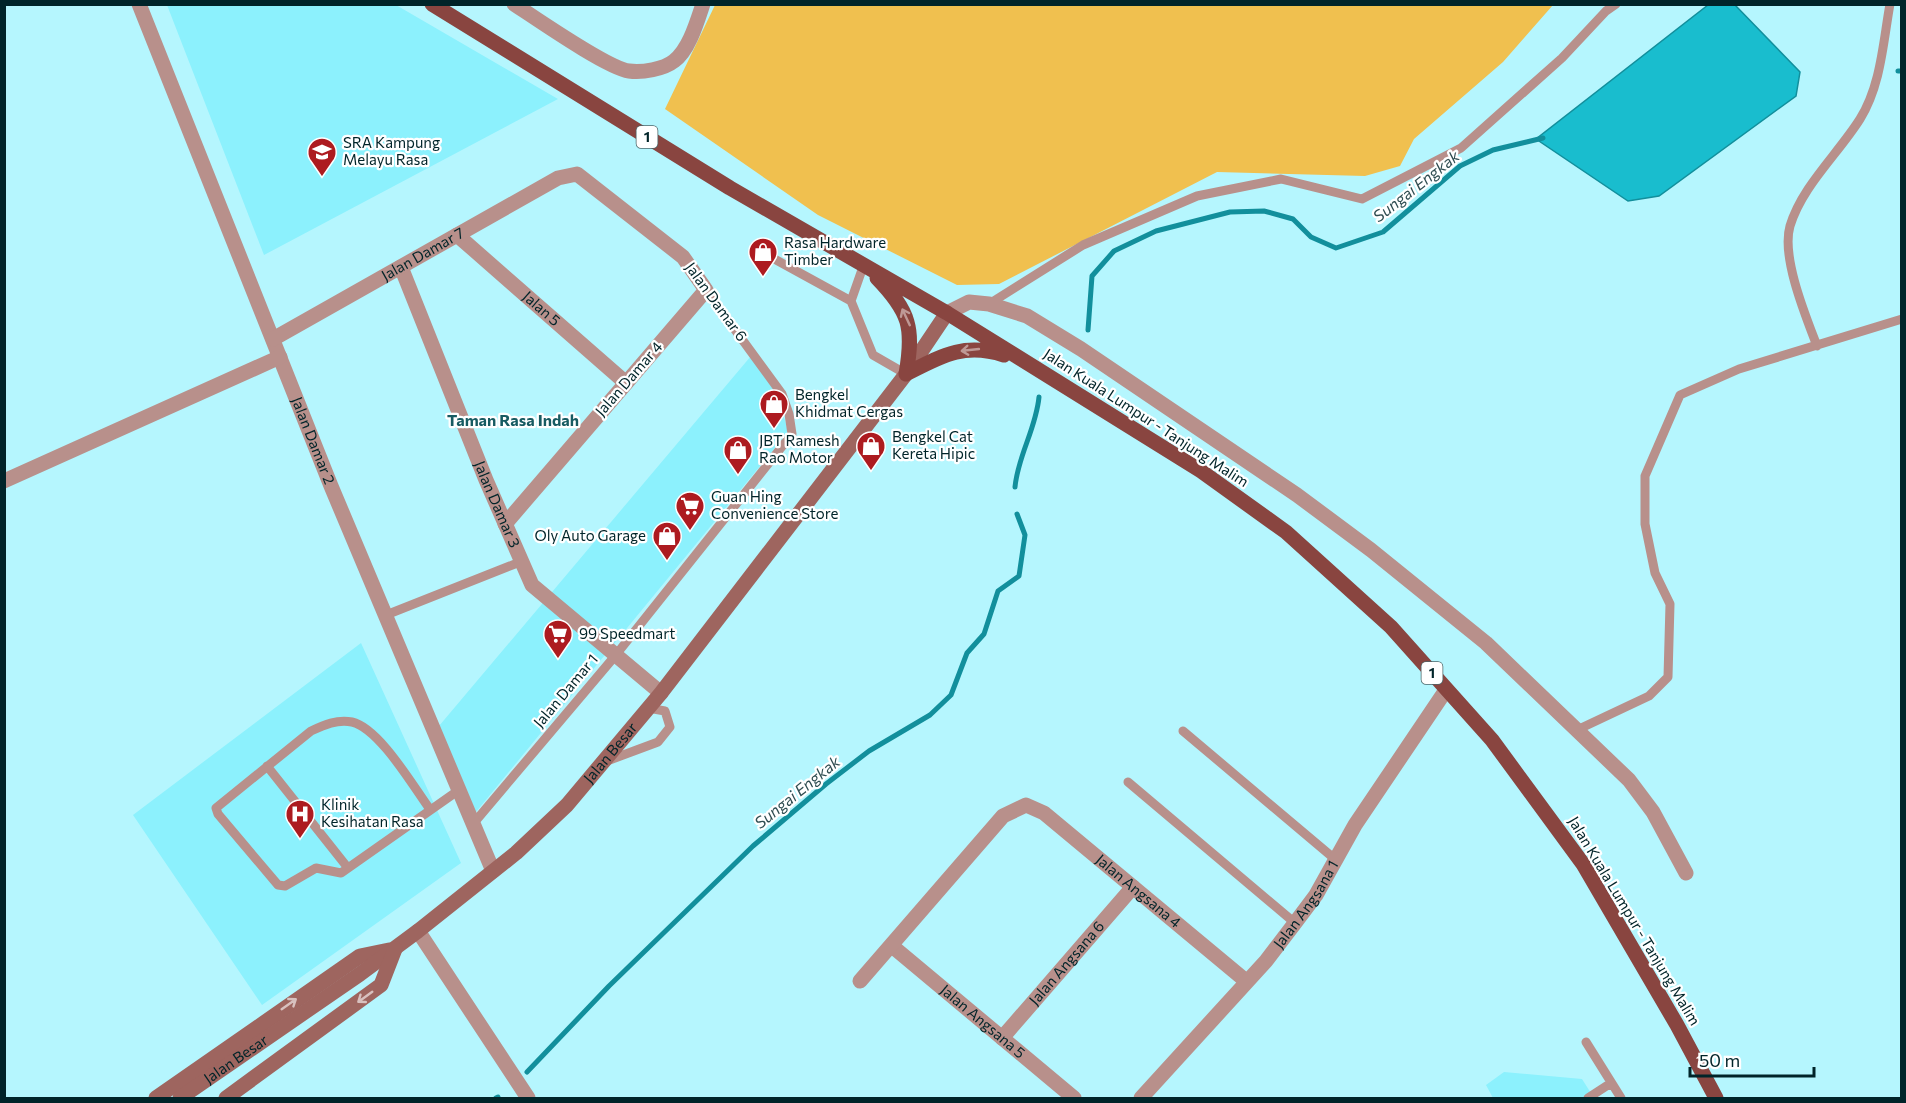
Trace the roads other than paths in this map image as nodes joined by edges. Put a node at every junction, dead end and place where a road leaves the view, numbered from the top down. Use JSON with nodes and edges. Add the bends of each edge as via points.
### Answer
{"nodes":[{"id":1,"x":139,"y":4,"type":"edge"},
{"id":2,"x":432,"y":4,"type":"edge"},
{"id":3,"x":514,"y":4,"type":"edge"},
{"id":4,"x":703,"y":4,"type":"edge"},
{"id":5,"x":1616,"y":4,"type":"edge"},
{"id":6,"x":1890,"y":4,"type":"edge"},
{"id":7,"x":577,"y":174,"type":"joint"},
{"id":8,"x":457,"y":235,"type":"junction"},
{"id":9,"x":769,"y":256,"type":"dead end"},
{"id":10,"x":864,"y":264,"type":"junction"},
{"id":11,"x":401,"y":267,"type":"junction"},
{"id":12,"x":706,"y":290,"type":"junction"},
{"id":13,"x":850,"y":301,"type":"junction"},
{"id":14,"x":989,"y":304,"type":"junction"},
{"id":15,"x":947,"y":313,"type":"junction"},
{"id":16,"x":1902,"y":319,"type":"edge"},
{"id":17,"x":273,"y":339,"type":"junction"},
{"id":18,"x":1817,"y":346,"type":"junction"},
{"id":19,"x":280,"y":357,"type":"junction"},
{"id":20,"x":1027,"y":362,"type":"junction"},
{"id":21,"x":906,"y":374,"type":"junction"},
{"id":22,"x":626,"y":383,"type":"junction"},
{"id":23,"x":792,"y":434,"type":"joint"},
{"id":24,"x":4,"y":481,"type":"edge"},
{"id":25,"x":505,"y":524,"type":"junction"},
{"id":26,"x":520,"y":562,"type":"junction"},
{"id":27,"x":386,"y":615,"type":"junction"},
{"id":28,"x":615,"y":656,"type":"junction"},
{"id":29,"x":1446,"y":690,"type":"junction"},
{"id":30,"x":661,"y":693,"type":"junction"},
{"id":31,"x":648,"y":708,"type":"junction"},
{"id":32,"x":1579,"y":729,"type":"junction"},
{"id":33,"x":1183,"y":731,"type":"dead end"},
{"id":34,"x":603,"y":762,"type":"junction"},
{"id":35,"x":267,"y":766,"type":"junction"},
{"id":36,"x":1128,"y":782,"type":"dead end"},
{"id":37,"x":459,"y":790,"type":"junction"},
{"id":38,"x":429,"y":808,"type":"junction"},
{"id":39,"x":473,"y":824,"type":"junction"},
{"id":40,"x":1335,"y":860,"type":"junction"},
{"id":41,"x":348,"y":868,"type":"junction"},
{"id":42,"x":494,"y":872,"type":"junction"},
{"id":43,"x":1686,"y":873,"type":"dead end"},
{"id":44,"x":1133,"y":887,"type":"junction"},
{"id":45,"x":1295,"y":923,"type":"junction"},
{"id":46,"x":418,"y":931,"type":"junction"},
{"id":47,"x":892,"y":946,"type":"junction"},
{"id":48,"x":395,"y":949,"type":"junction"},
{"id":49,"x":860,"y":981,"type":"dead end"},
{"id":50,"x":1246,"y":981,"type":"junction"},
{"id":51,"x":1002,"y":1038,"type":"junction"},
{"id":52,"x":1586,"y":1042,"type":"dead end"},
{"id":53,"x":1611,"y":1083,"type":"junction"},
{"id":54,"x":156,"y":1098,"type":"edge"},
{"id":55,"x":180,"y":1098,"type":"edge"},
{"id":56,"x":226,"y":1098,"type":"edge"},
{"id":57,"x":528,"y":1098,"type":"edge"},
{"id":58,"x":1074,"y":1098,"type":"edge"},
{"id":59,"x":1141,"y":1098,"type":"edge"},
{"id":60,"x":1588,"y":1098,"type":"edge"},
{"id":61,"x":1621,"y":1098,"type":"edge"},
{"id":62,"x":1716,"y":1098,"type":"edge"}],
"edges":[{"from":1,"to":17,"type":"street","name":"Jalan Damar 2"},
{"from":2,"to":10,"type":"main road","name":"Jalan Kuala Lumpur - Tanjung Malim","number":"1","via":[[730,188]]},
{"from":3,"to":4,"type":"street","via":[[628,71],[660,68],[674,61],[697,23]]},
{"from":5,"to":14,"type":"lane","via":[[1461,148],[1362,199],[1281,178],[1197,196],[1083,245]]},
{"from":6,"to":18,"type":"lane","via":[[1876,87],[1860,118],[1807,192],[1790,227],[1797,291]]},
{"from":7,"to":8,"type":"street","name":"Jalan Damar 7","via":[[558,178]]},
{"from":7,"to":12,"type":"street","name":"Jalan Damar 6","via":[[682,256]]},
{"from":8,"to":11,"type":"street","name":"Jalan Damar 7"},
{"from":8,"to":22,"type":"street","name":"Jalan 5"},
{"from":9,"to":13,"type":"lane"},
{"from":10,"to":13,"type":"lane"},
{"from":10,"to":15,"type":"main road","name":"Jalan Kuala Lumpur - Tanjung Malim","number":"1"},
{"from":21,"to":10,"type":"main road","one_way":true,"via":[[911,328],[889,290]]},
{"from":11,"to":17,"type":"street","name":"Jalan Damar 7"},
{"from":11,"to":25,"type":"street","name":"Jalan Damar 3"},
{"from":12,"to":22,"type":"street","name":"Jalan Damar 4"},
{"from":12,"to":23,"type":"lane","name":"Jalan Damar 6","via":[[782,394]]},
{"from":13,"to":21,"type":"lane","via":[[873,355]]},
{"from":14,"to":15,"type":"street","via":[[969,302]]},
{"from":14,"to":32,"type":"street","via":[[1027,316],[1081,349],[1297,495],[1477,636]]},
{"from":15,"to":20,"type":"main road","name":"Jalan Kuala Lumpur - Tanjung Malim","number":"1"},
{"from":15,"to":21,"type":"main road","name":"Jalan Besar"},
{"from":16,"to":18,"type":"lane"},
{"from":17,"to":19,"type":"street","name":"Jalan Damar 2"},
{"from":18,"to":32,"type":"lane","via":[[1738,369],[1680,395],[1645,476],[1645,524],[1655,573],[1670,604],[1668,677],[1649,696]]},
{"from":19,"to":24,"type":"street"},
{"from":19,"to":27,"type":"street","name":"Jalan Damar 2"},
{"from":20,"to":21,"type":"main road","one_way":true,"via":[[976,348],[945,355]]},
{"from":20,"to":29,"type":"main road","name":"Jalan Kuala Lumpur - Tanjung Malim","number":"1","via":[[1201,471],[1286,532],[1391,627]]},
{"from":21,"to":30,"type":"main road","name":"Jalan Besar"},
{"from":22,"to":25,"type":"street","name":"Jalan Damar 4"},
{"from":23,"to":28,"type":"lane","name":"Jalan Damar 1"},
{"from":25,"to":26,"type":"street","name":"Jalan Damar 3"},
{"from":26,"to":27,"type":"lane"},
{"from":26,"to":28,"type":"street","name":"Jalan Damar 3","via":[[532,585]]},
{"from":27,"to":37,"type":"street","name":"Jalan Damar 2"},
{"from":28,"to":30,"type":"street","name":"Jalan Damar 3"},
{"from":28,"to":39,"type":"lane","name":"Jalan Damar 1"},
{"from":29,"to":40,"type":"street","name":"Jalan Angsana 1"},
{"from":29,"to":62,"type":"main road","name":"Jalan Kuala Lumpur - Tanjung Malim","number":"1","via":[[1492,740],[1582,864]]},
{"from":30,"to":31,"type":"main road","name":"Jalan Besar"},
{"from":31,"to":34,"type":"main road","name":"Jalan Besar"},
{"from":31,"to":34,"type":"lane","via":[[665,711],[670,727],[658,742]]},
{"from":32,"to":43,"type":"street","via":[[1642,795]]},
{"from":33,"to":40,"type":"lane"},
{"from":34,"to":42,"type":"main road","name":"Jalan Besar","via":[[567,805]]},
{"from":35,"to":38,"type":"lane","via":[[326,723],[353,722],[378,739]]},
{"from":35,"to":41,"type":"lane"},
{"from":35,"to":41,"type":"lane","via":[[217,805],[218,814],[281,887],[316,868],[337,873]]},
{"from":36,"to":45,"type":"lane"},
{"from":37,"to":38,"type":"lane"},
{"from":37,"to":39,"type":"street","name":"Jalan Damar 2"},
{"from":38,"to":41,"type":"lane"},
{"from":39,"to":42,"type":"street","name":"Jalan Damar 2"},
{"from":40,"to":45,"type":"street","name":"Jalan Angsana 1"},
{"from":42,"to":46,"type":"main road","name":"Jalan Besar"},
{"from":44,"to":47,"type":"street","name":"Jalan Angsana 4","via":[[1044,813],[1026,805],[1003,816]]},
{"from":44,"to":50,"type":"street","name":"Jalan Angsana 4"},
{"from":44,"to":51,"type":"street","name":"Jalan Angsana 6"},
{"from":45,"to":50,"type":"street","name":"Jalan Angsana 1"},
{"from":46,"to":48,"type":"main road","name":"Jalan Besar"},
{"from":46,"to":57,"type":"street"},
{"from":47,"to":49,"type":"street"},
{"from":47,"to":51,"type":"street","name":"Jalan Angsana 5"},
{"from":54,"to":48,"type":"main road","one_way":true,"via":[[360,956]]},
{"from":48,"to":55,"type":"main road","name":"Jalan Besar"},
{"from":48,"to":56,"type":"main road","one_way":true,"via":[[381,985]]},
{"from":50,"to":59,"type":"street","name":"Jalan Angsana 1"},
{"from":51,"to":58,"type":"street","name":"Jalan Angsana 5"},
{"from":52,"to":53,"type":"lane"},
{"from":53,"to":60,"type":"lane"},
{"from":53,"to":61,"type":"lane"}]}
